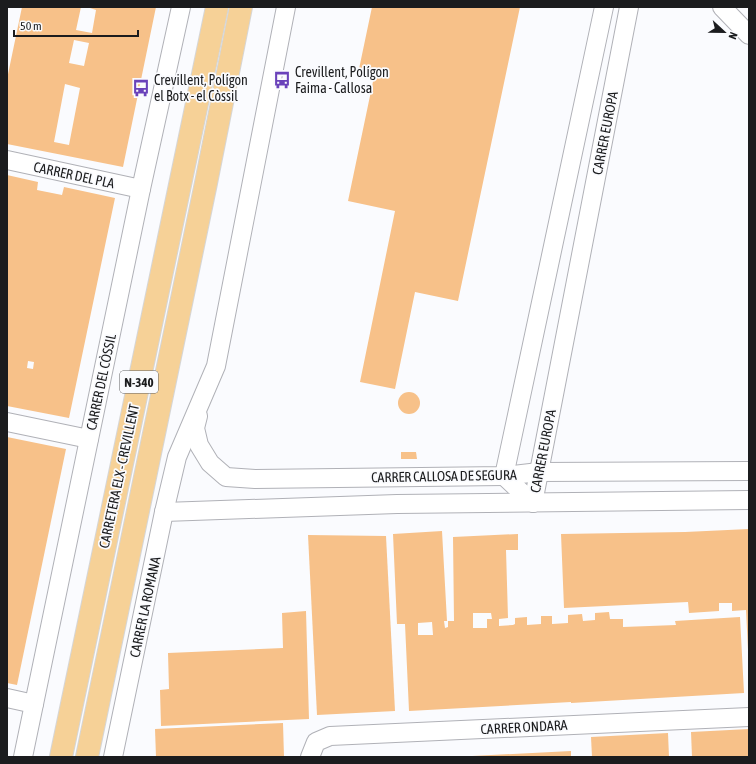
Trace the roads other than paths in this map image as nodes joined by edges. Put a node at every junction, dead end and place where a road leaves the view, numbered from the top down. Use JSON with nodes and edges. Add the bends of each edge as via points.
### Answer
{"nodes":[{"id":1,"x":181,"y":7,"type":"edge"},
{"id":2,"x":217,"y":7,"type":"edge"},
{"id":3,"x":241,"y":7,"type":"edge"},
{"id":4,"x":286,"y":7,"type":"edge"},
{"id":5,"x":604,"y":7,"type":"edge"},
{"id":6,"x":629,"y":7,"type":"edge"},
{"id":7,"x":722,"y":7,"type":"edge"},
{"id":8,"x":749,"y":35,"type":"edge"},
{"id":9,"x":7,"y":160,"type":"edge"},
{"id":10,"x":141,"y":189,"type":"junction"},
{"id":11,"x":201,"y":402,"type":"junction"},
{"id":12,"x":7,"y":422,"type":"edge"},
{"id":13,"x":89,"y":439,"type":"junction"},
{"id":14,"x":749,"y":471,"type":"edge"},
{"id":15,"x":539,"y":472,"type":"junction"},
{"id":16,"x":504,"y":476,"type":"junction"},
{"id":17,"x":749,"y":500,"type":"edge"},
{"id":18,"x":533,"y":503,"type":"junction"},
{"id":19,"x":164,"y":512,"type":"junction"},
{"id":20,"x":7,"y":698,"type":"edge"},
{"id":21,"x":34,"y":704,"type":"junction"},
{"id":22,"x":749,"y":717,"type":"edge"},
{"id":23,"x":24,"y":757,"type":"edge"},
{"id":24,"x":61,"y":757,"type":"edge"},
{"id":25,"x":87,"y":757,"type":"edge"},
{"id":26,"x":113,"y":757,"type":"edge"},
{"id":27,"x":310,"y":757,"type":"edge"}],
"edges":[{"from":1,"to":10,"type":"street","name":"CARRER DEL CÒSSIL"},
{"from":2,"to":24,"type":"highway","name":"CARRETERA ELX - CREVILLENT","number":"N-340"},
{"from":3,"to":25,"type":"highway","name":"CARRETERA ELX - CREVILLENT","number":"N-340"},
{"from":4,"to":11,"type":"street","via":[[216,366]]},
{"from":5,"to":16,"type":"street","name":"CARRER EUROPA"},
{"from":6,"to":15,"type":"street","name":"CARRER EUROPA"},
{"from":7,"to":8,"type":"street"},
{"from":9,"to":10,"type":"street","name":"CARRER DEL PLA"},
{"from":10,"to":13,"type":"street","name":"CARRER DEL CÒSSIL"},
{"from":11,"to":16,"type":"street","name":"CARRER CALLOSA DE SEGURA","via":[[195,428],[199,445],[210,463],[226,477],[255,479]]},
{"from":11,"to":19,"type":"street","name":"CARRER LA ROMANA","via":[[178,456]]},
{"from":12,"to":13,"type":"street"},
{"from":13,"to":21,"type":"street","name":"CARRER DEL CÒSSIL"},
{"from":14,"to":15,"type":"street","name":"CARRER CALLOSA DE SEGURA"},
{"from":15,"to":16,"type":"street","name":"CARRER CALLOSA DE SEGURA"},
{"from":15,"to":18,"type":"street","name":"CARRER EUROPA"},
{"from":16,"to":18,"type":"street","name":"CARRER EUROPA"},
{"from":17,"to":18,"type":"street","name":"CARRER CALLOSA DE SEGURA"},
{"from":18,"to":19,"type":"street","name":"CARRER CALLOSA DE SEGURA","via":[[389,504]]},
{"from":19,"to":26,"type":"street","name":"CARRER LA ROMANA"},
{"from":20,"to":21,"type":"street"},
{"from":21,"to":23,"type":"street","name":"CARRER DEL CÒSSIL"},
{"from":22,"to":27,"type":"street","name":"CARRER ONDARA","via":[[330,736],[316,742]]}]}
